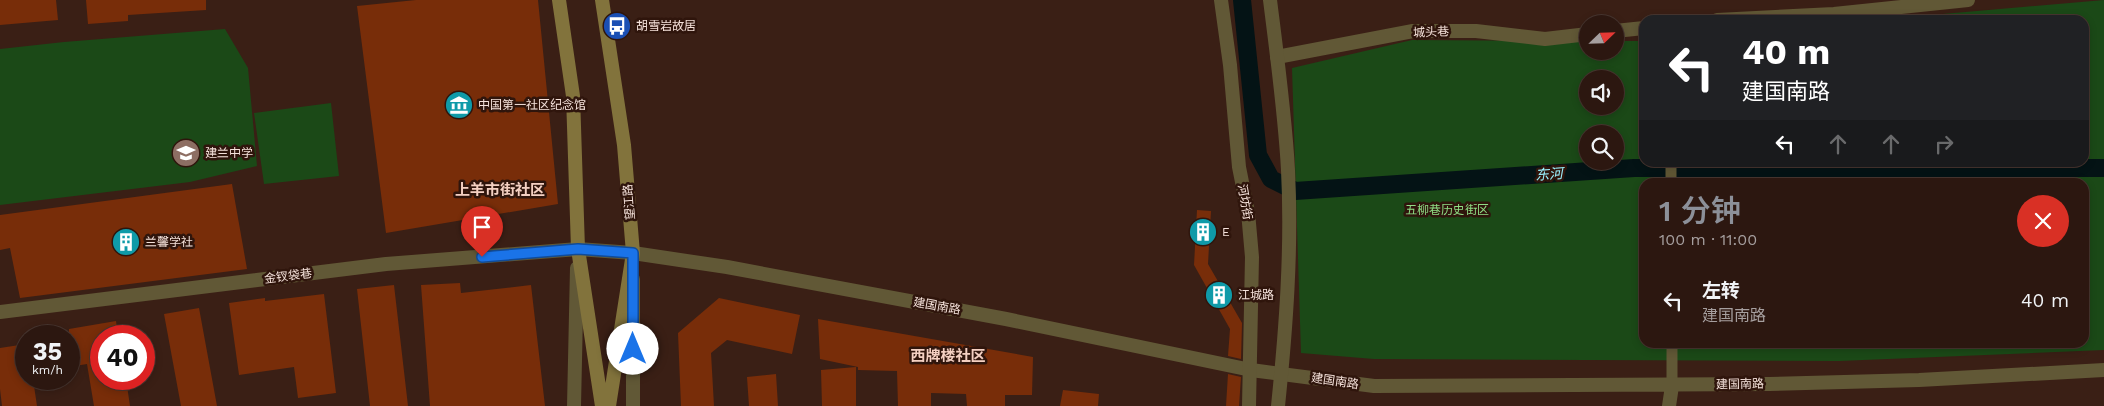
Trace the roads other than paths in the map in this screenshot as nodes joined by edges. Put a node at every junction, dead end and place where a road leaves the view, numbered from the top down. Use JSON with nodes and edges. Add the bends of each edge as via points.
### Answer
{"nodes":[{"id":1,"x":559,"y":0,"type":"edge"},
{"id":2,"x":602,"y":0,"type":"edge"},
{"id":3,"x":1221,"y":0,"type":"edge"},
{"id":4,"x":1270,"y":0,"type":"edge"},
{"id":5,"x":1968,"y":0,"type":"edge"},
{"id":6,"x":1814,"y":15,"type":"edge"},
{"id":7,"x":1639,"y":29,"type":"edge"},
{"id":8,"x":1624,"y":31,"type":"edge"},
{"id":9,"x":1579,"y":35,"type":"edge"},
{"id":10,"x":1277,"y":57,"type":"junction"},
{"id":11,"x":578,"y":249,"type":"junction"},
{"id":12,"x":633,"y":253,"type":"junction"},
{"id":13,"x":0,"y":312,"type":"edge"},
{"id":14,"x":1672,"y":348,"type":"edge"},
{"id":15,"x":1251,"y":370,"type":"junction"},
{"id":16,"x":2104,"y":370,"type":"edge"},
{"id":17,"x":1281,"y":374,"type":"junction"},
{"id":18,"x":1672,"y":386,"type":"junction"},
{"id":19,"x":574,"y":406,"type":"edge"},
{"id":20,"x":602,"y":406,"type":"edge"},
{"id":21,"x":609,"y":406,"type":"edge"},
{"id":22,"x":633,"y":406,"type":"edge"},
{"id":23,"x":1249,"y":406,"type":"edge"},
{"id":24,"x":1278,"y":406,"type":"edge"},
{"id":25,"x":1669,"y":406,"type":"edge"}],
"edges":[{"from":1,"to":11,"type":"main road","via":[[573,96]]},
{"from":2,"to":12,"type":"main road","name":"望江路","via":[[624,145]]},
{"from":3,"to":15,"type":"street","name":"河坊街","via":[[1252,257]]},
{"from":4,"to":10,"type":"street"},
{"from":5,"to":6,"type":"street"},
{"from":7,"to":8,"type":"street"},
{"from":9,"to":10,"type":"street","name":"城头巷","via":[[1546,39],[1476,31],[1414,31]]},
{"from":10,"to":17,"type":"street","via":[[1289,177],[1286,328]]},
{"from":11,"to":12,"type":"street","name":"建国南路"},
{"from":11,"to":13,"type":"street","name":"金钗袋巷","via":[[386,264]]},
{"from":11,"to":19,"type":"street"},
{"from":11,"to":20,"type":"main road"},
{"from":12,"to":15,"type":"street","name":"建国南路","via":[[987,315]]},
{"from":12,"to":21,"type":"main road"},
{"from":12,"to":22,"type":"street","name":"望江路"},
{"from":14,"to":18,"type":"street"},
{"from":15,"to":17,"type":"street","name":"建国南路"},
{"from":15,"to":23,"type":"street","name":"河坊街"},
{"from":16,"to":18,"type":"street","name":"建国南路","via":[[1919,380]]},
{"from":17,"to":18,"type":"street","name":"建国南路","via":[[1374,386]]},
{"from":17,"to":24,"type":"street"},
{"from":18,"to":25,"type":"street"}]}
